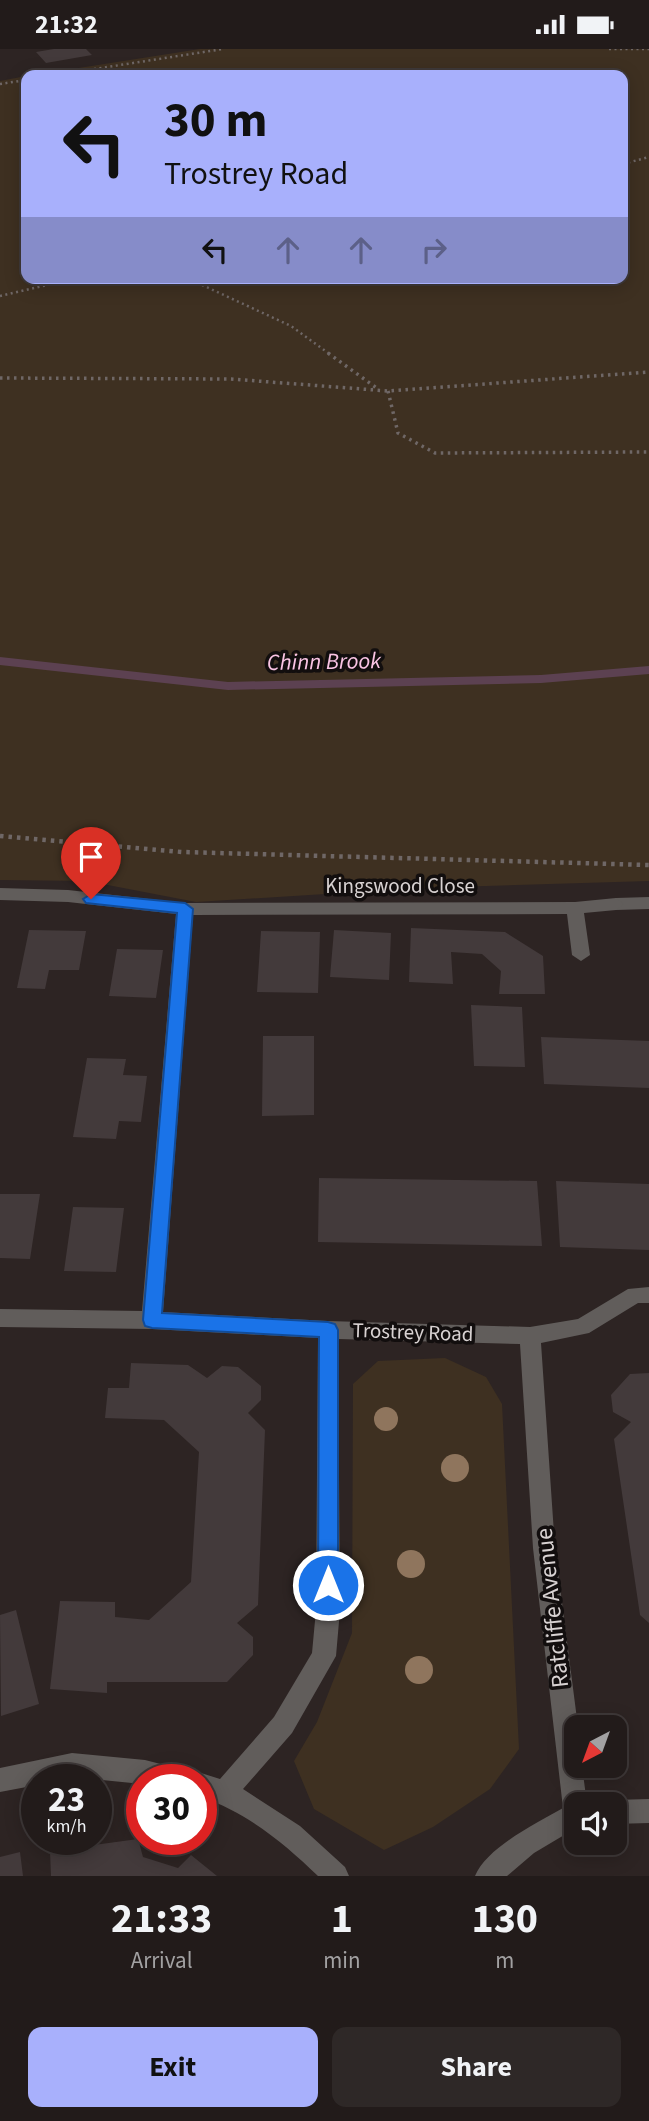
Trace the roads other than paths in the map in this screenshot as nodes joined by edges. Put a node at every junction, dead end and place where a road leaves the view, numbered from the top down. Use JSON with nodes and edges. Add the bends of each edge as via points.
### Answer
{"nodes":[{"id":1,"x":0,"y":894,"type":"edge"},
{"id":2,"x":649,"y":903,"type":"edge"},
{"id":3,"x":575,"y":908,"type":"junction"},
{"id":4,"x":185,"y":909,"type":"junction"},
{"id":5,"x":581,"y":955,"type":"dead end"},
{"id":6,"x":649,"y":1295,"type":"edge"},
{"id":7,"x":0,"y":1318,"type":"edge"},
{"id":8,"x":152,"y":1320,"type":"junction"},
{"id":9,"x":328,"y":1330,"type":"junction"},
{"id":10,"x":530,"y":1336,"type":"junction"},
{"id":11,"x":126,"y":1770,"type":"edge"},
{"id":12,"x":0,"y":1780,"type":"edge"},
{"id":13,"x":217,"y":1784,"type":"edge"},
{"id":14,"x":217,"y":1791,"type":"edge"},
{"id":15,"x":573,"y":1792,"type":"edge"},
{"id":16,"x":649,"y":1811,"type":"edge"},
{"id":17,"x":627,"y":1812,"type":"edge"},
{"id":18,"x":564,"y":1821,"type":"edge"},
{"id":19,"x":336,"y":1876,"type":"edge"},
{"id":20,"x":488,"y":1876,"type":"edge"}],
"edges":[{"from":1,"to":4,"type":"street","name":"Kingswood Close","via":[[68,896]]},
{"from":2,"to":3,"type":"street","name":"Kingswood Close"},
{"from":3,"to":4,"type":"street","name":"Kingswood Close"},
{"from":3,"to":5,"type":"street"},
{"from":4,"to":8,"type":"street"},
{"from":6,"to":10,"type":"street","name":"Trostrey Road","via":[[635,1296],[582,1327]]},
{"from":7,"to":8,"type":"street","name":"Trostrey Road"},
{"from":8,"to":9,"type":"street","name":"Trostrey Road"},
{"from":9,"to":10,"type":"street","name":"Trostrey Road"},
{"from":9,"to":13,"type":"street","via":[[324,1655],[283,1725]]},
{"from":10,"to":15,"type":"street","name":"Ratcliffe Avenue","via":[[544,1548]]},
{"from":11,"to":12,"type":"street","via":[[72,1765]]},
{"from":14,"to":19,"type":"street","via":[[309,1849]]},
{"from":16,"to":17,"type":"street"},
{"from":18,"to":20,"type":"street","name":"Ratcliffe Avenue","via":[[525,1844]]}]}
